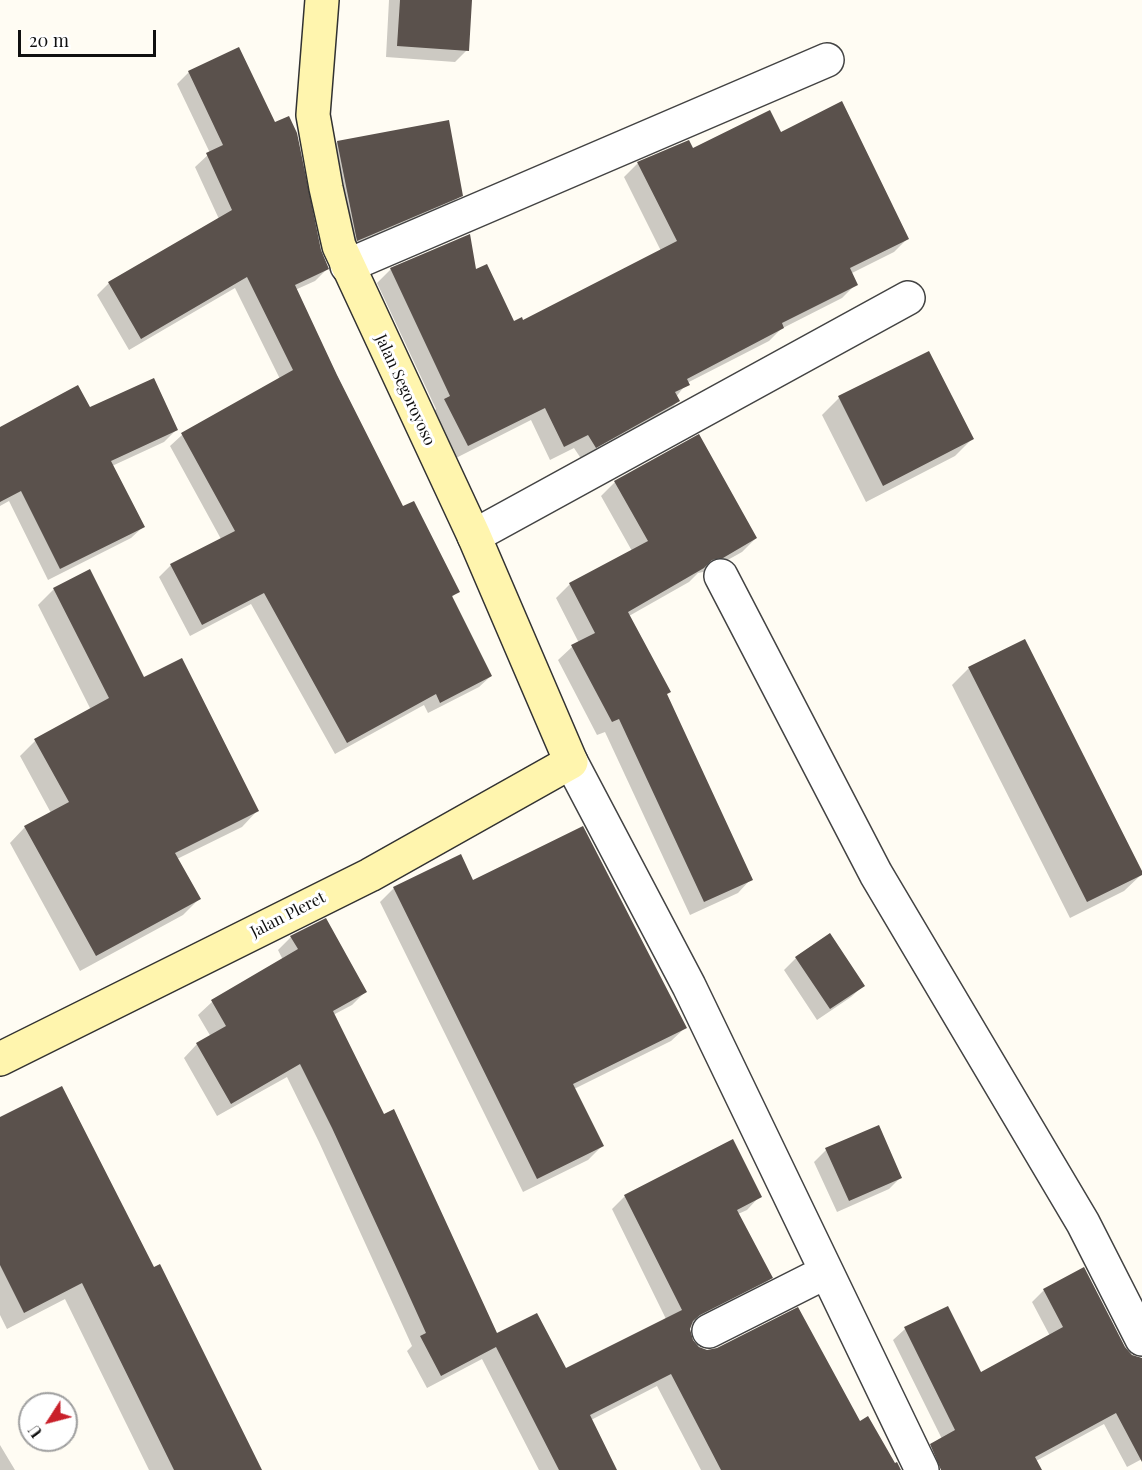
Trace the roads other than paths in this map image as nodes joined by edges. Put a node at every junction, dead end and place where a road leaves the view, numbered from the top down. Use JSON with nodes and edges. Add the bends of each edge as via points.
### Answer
{"nodes":[{"id":1,"x":320,"y":14,"type":"edge"},
{"id":2,"x":827,"y":60,"type":"dead end"},
{"id":3,"x":347,"y":266,"type":"junction"},
{"id":4,"x":908,"y":298,"type":"dead end"},
{"id":5,"x":474,"y":536,"type":"junction"},
{"id":6,"x":721,"y":576,"type":"dead end"},
{"id":7,"x":571,"y":762,"type":"junction"},
{"id":8,"x":0,"y":1059,"type":"edge"},
{"id":9,"x":826,"y":1272,"type":"junction"},
{"id":10,"x":709,"y":1331,"type":"dead end"},
{"id":11,"x":1142,"y":1339,"type":"edge"},
{"id":12,"x":922,"y":1470,"type":"edge"}],
"edges":[{"from":1,"to":3,"type":"main road","name":"Jalan Segoroyoso","via":[[314,115],[326,188]]},
{"from":2,"to":3,"type":"street"},
{"from":3,"to":5,"type":"main road","name":"Jalan Segoroyoso"},
{"from":4,"to":5,"type":"street"},
{"from":5,"to":7,"type":"main road","name":"Jalan Segoroyoso"},
{"from":6,"to":11,"type":"street","via":[[876,874],[1083,1223]]},
{"from":7,"to":8,"type":"main road","name":"Jalan Pleret","via":[[370,875]]},
{"from":7,"to":9,"type":"street","via":[[689,986]]},
{"from":9,"to":10,"type":"street"},
{"from":9,"to":12,"type":"street"}]}
